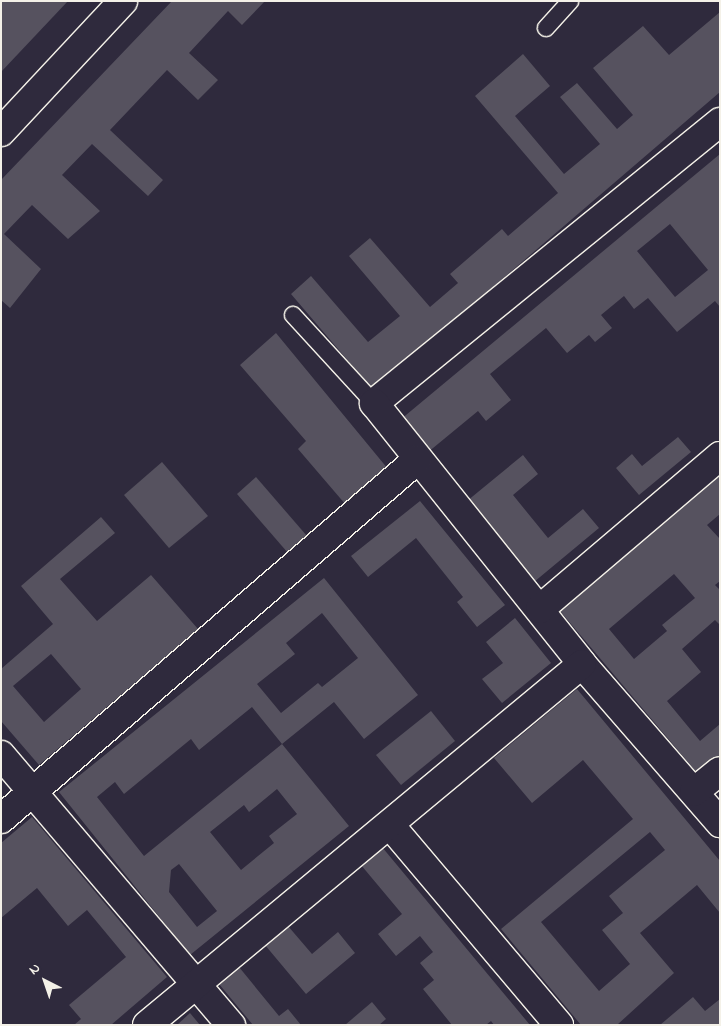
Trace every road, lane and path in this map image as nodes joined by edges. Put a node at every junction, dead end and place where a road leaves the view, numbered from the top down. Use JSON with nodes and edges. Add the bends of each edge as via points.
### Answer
{"nodes":[{"id":1,"x":123,"y":1,"type":"edge"},
{"id":2,"x":570,"y":1,"type":"edge"},
{"id":3,"x":546,"y":28,"type":"dead end"},
{"id":4,"x":720,"y":122,"type":"edge"},
{"id":5,"x":1,"y":132,"type":"edge"},
{"id":6,"x":293,"y":316,"type":"dead end"},
{"id":7,"x":374,"y":403,"type":"junction"},
{"id":8,"x":720,"y":456,"type":"edge"},
{"id":9,"x":418,"y":459,"type":"junction"},
{"id":10,"x":540,"y":609,"type":"junction"},
{"id":11,"x":582,"y":664,"type":"junction"},
{"id":12,"x":1,"y":755,"type":"edge"},
{"id":13,"x":720,"y":771,"type":"edge"},
{"id":14,"x":35,"y":791,"type":"junction"},
{"id":15,"x":694,"y":792,"type":"junction"},
{"id":16,"x":1,"y":819,"type":"edge"},
{"id":17,"x":720,"y":823,"type":"edge"},
{"id":18,"x":390,"y":825,"type":"junction"},
{"id":19,"x":196,"y":983,"type":"junction"},
{"id":20,"x":146,"y":1025,"type":"edge"},
{"id":21,"x":231,"y":1025,"type":"edge"},
{"id":22,"x":559,"y":1025,"type":"edge"}],
"edges":[{"from":1,"to":5,"type":"street"},
{"from":2,"to":3,"type":"lane"},
{"from":4,"to":7,"type":"street"},
{"from":6,"to":7,"type":"lane"},
{"from":7,"to":9,"type":"street"},
{"from":8,"to":10,"type":"street"},
{"from":9,"to":10,"type":"street"},
{"from":9,"to":14,"type":"street"},
{"from":10,"to":11,"type":"street"},
{"from":11,"to":15,"type":"street"},
{"from":11,"to":18,"type":"street"},
{"from":12,"to":14,"type":"street"},
{"from":13,"to":15,"type":"street"},
{"from":14,"to":16,"type":"street"},
{"from":14,"to":19,"type":"street"},
{"from":15,"to":17,"type":"street"},
{"from":18,"to":19,"type":"street"},
{"from":18,"to":22,"type":"street"},
{"from":19,"to":20,"type":"street"},
{"from":19,"to":21,"type":"street"}]}
